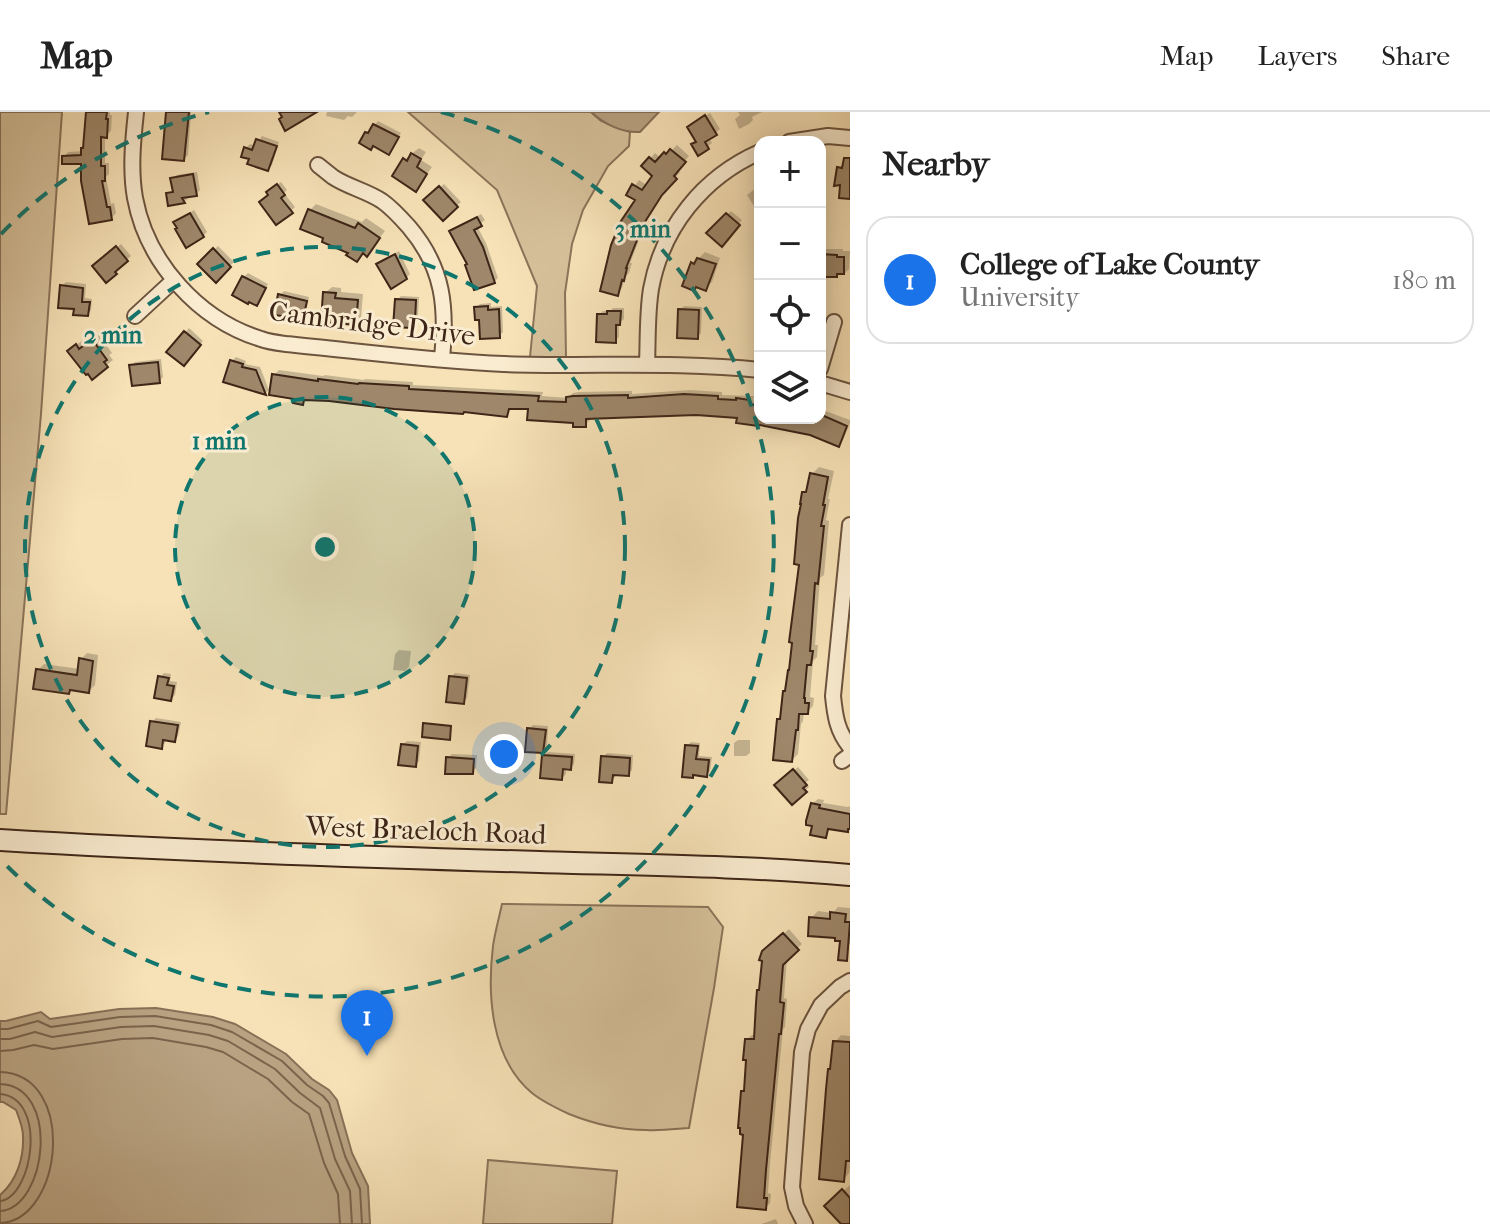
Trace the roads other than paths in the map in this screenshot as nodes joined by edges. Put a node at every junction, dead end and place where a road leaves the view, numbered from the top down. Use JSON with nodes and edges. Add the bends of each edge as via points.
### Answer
{"nodes":[{"id":1,"x":136,"y":112,"type":"edge"},
{"id":2,"x":826,"y":136,"type":"edge"},
{"id":3,"x":850,"y":138,"type":"edge"},
{"id":4,"x":754,"y":155,"type":"edge"},
{"id":5,"x":318,"y":165,"type":"dead end"},
{"id":6,"x":174,"y":280,"type":"junction"},
{"id":7,"x":135,"y":316,"type":"dead end"},
{"id":8,"x":834,"y":322,"type":"dead end"},
{"id":9,"x":825,"y":352,"type":"edge"},
{"id":10,"x":442,"y":359,"type":"junction"},
{"id":11,"x":647,"y":365,"type":"junction"},
{"id":12,"x":754,"y":369,"type":"edge"},
{"id":13,"x":826,"y":385,"type":"edge"},
{"id":14,"x":850,"y":392,"type":"edge"},
{"id":15,"x":850,"y":525,"type":"edge"},
{"id":16,"x":845,"y":626,"type":"edge"},
{"id":17,"x":850,"y":747,"type":"edge"},
{"id":18,"x":0,"y":840,"type":"edge"},
{"id":19,"x":850,"y":875,"type":"edge"},
{"id":20,"x":850,"y":981,"type":"edge"},
{"id":21,"x":805,"y":1224,"type":"edge"}],
"edges":[{"from":1,"to":6,"type":"street","name":"Cambridge Drive","via":[[135,200],[147,236]]},
{"from":2,"to":3,"type":"street"},
{"from":4,"to":11,"type":"street","via":[[701,192],[667,239],[651,288]]},
{"from":5,"to":10,"type":"street","via":[[382,201],[419,239],[440,281],[445,306]]},
{"from":6,"to":7,"type":"street"},
{"from":6,"to":10,"type":"street","name":"Cambridge Drive","via":[[207,310],[261,339]]},
{"from":8,"to":9,"type":"street"},
{"from":10,"to":11,"type":"street","name":"Cambridge Drive"},
{"from":11,"to":12,"type":"street","name":"Cambridge Drive"},
{"from":13,"to":14,"type":"street"},
{"from":15,"to":16,"type":"street"},
{"from":16,"to":17,"type":"street","via":[[833,696],[836,723]]},
{"from":18,"to":19,"type":"street","name":"West Braeloch Road"},
{"from":20,"to":21,"type":"street","via":[[821,1005],[802,1052],[792,1187]]}]}
